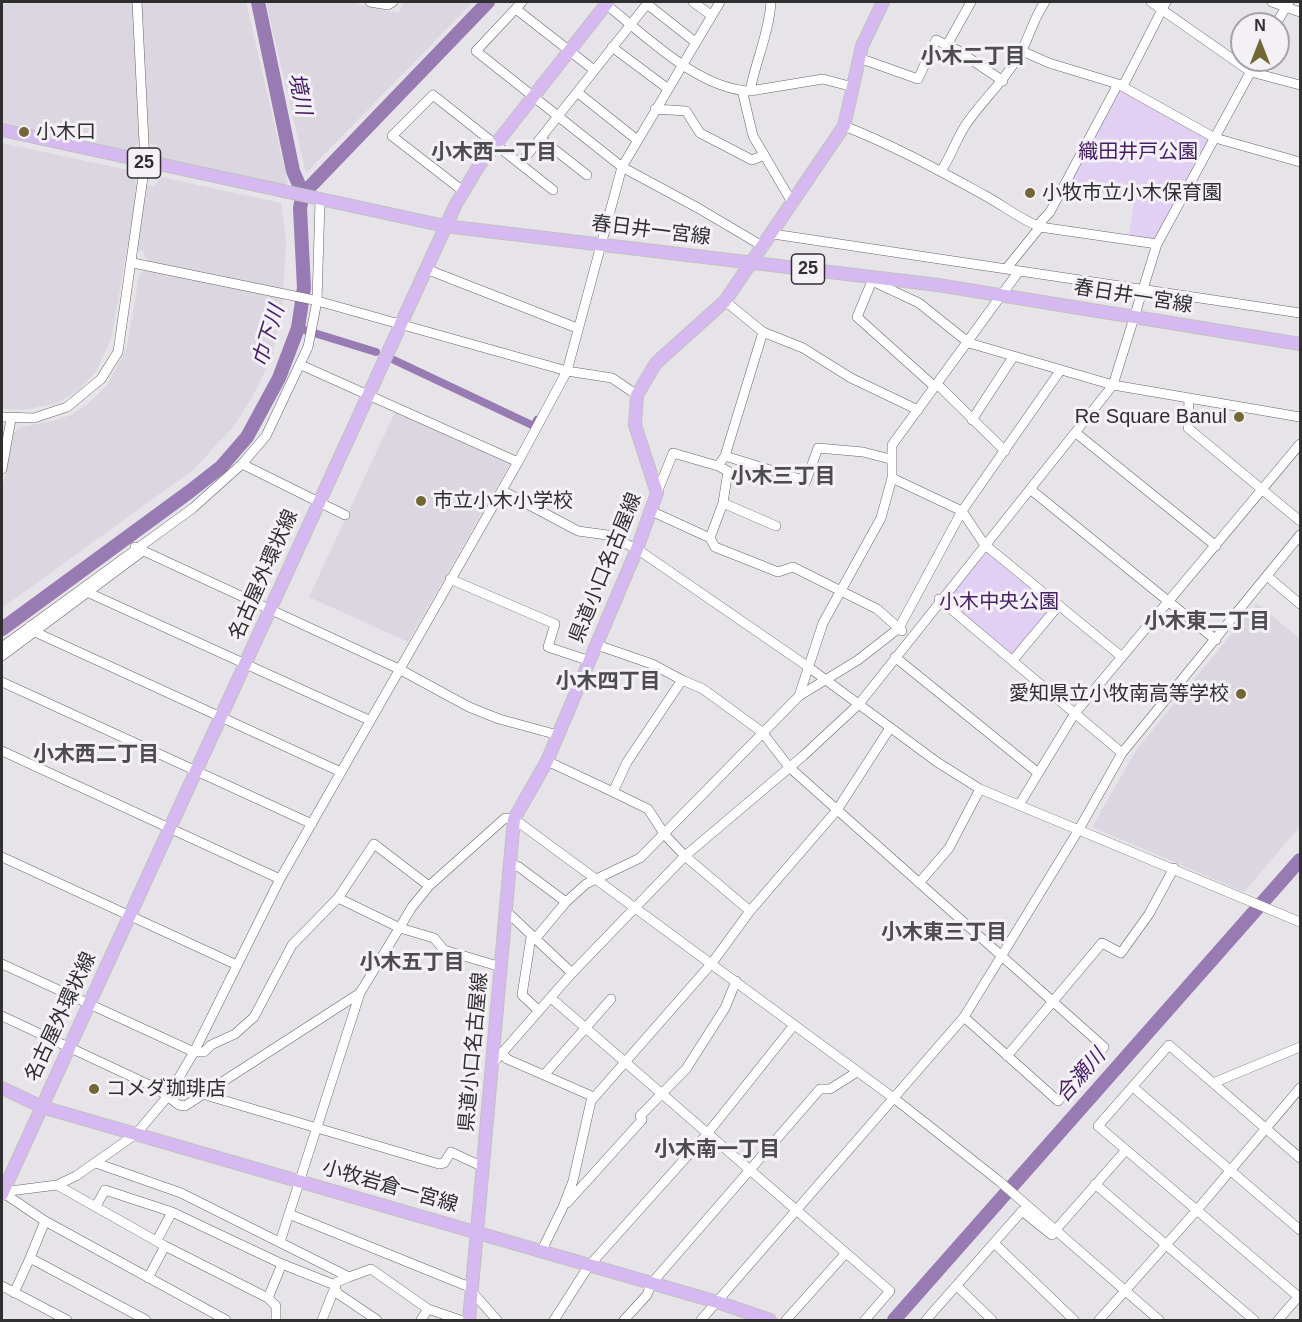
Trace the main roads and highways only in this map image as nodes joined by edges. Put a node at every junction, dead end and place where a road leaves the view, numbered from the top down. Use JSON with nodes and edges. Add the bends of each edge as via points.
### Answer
{"nodes":[{"id":1,"x":605,"y":2,"type":"edge"},
{"id":2,"x":883,"y":2,"type":"edge"},
{"id":3,"x":2,"y":130,"type":"edge"},
{"id":4,"x":445,"y":226,"type":"junction"},
{"id":5,"x":753,"y":263,"type":"junction"},
{"id":6,"x":1300,"y":344,"type":"edge"},
{"id":7,"x":2,"y":1088,"type":"edge"},
{"id":8,"x":42,"y":1107,"type":"junction"},
{"id":9,"x":2,"y":1190,"type":"edge"},
{"id":10,"x":477,"y":1233,"type":"junction"},
{"id":11,"x":469,"y":1320,"type":"edge"},
{"id":12,"x":770,"y":1320,"type":"edge"}],
"edges":[{"from":1,"to":4,"type":"main road","name":"名古屋外環状線","via":[[496,144],[463,191]]},
{"from":2,"to":5,"type":"main road","name":"県道小口名古屋線","via":[[859,58],[844,126]]},
{"from":3,"to":4,"type":"main road","name":"春日井一宮線","number":"25"},
{"from":4,"to":5,"type":"main road","name":"春日井一宮線","number":"25"},
{"from":4,"to":8,"type":"main road","name":"名古屋外環状線"},
{"from":5,"to":6,"type":"main road","name":"春日井一宮線","number":"25","via":[[1002,295]]},
{"from":5,"to":10,"type":"main road","name":"県道小口名古屋線","via":[[725,301],[656,363],[637,395],[636,425],[657,493],[547,761],[514,819],[501,967],[498,1057]]},
{"from":7,"to":8,"type":"main road","name":"小牧岩倉一宮線"},
{"from":8,"to":9,"type":"main road","name":"名古屋外環状線"},
{"from":8,"to":10,"type":"main road","name":"小牧岩倉一宮線"},
{"from":10,"to":11,"type":"main road","name":"県道小口名古屋線"},
{"from":10,"to":12,"type":"main road","name":"小牧岩倉一宮線"}]}
